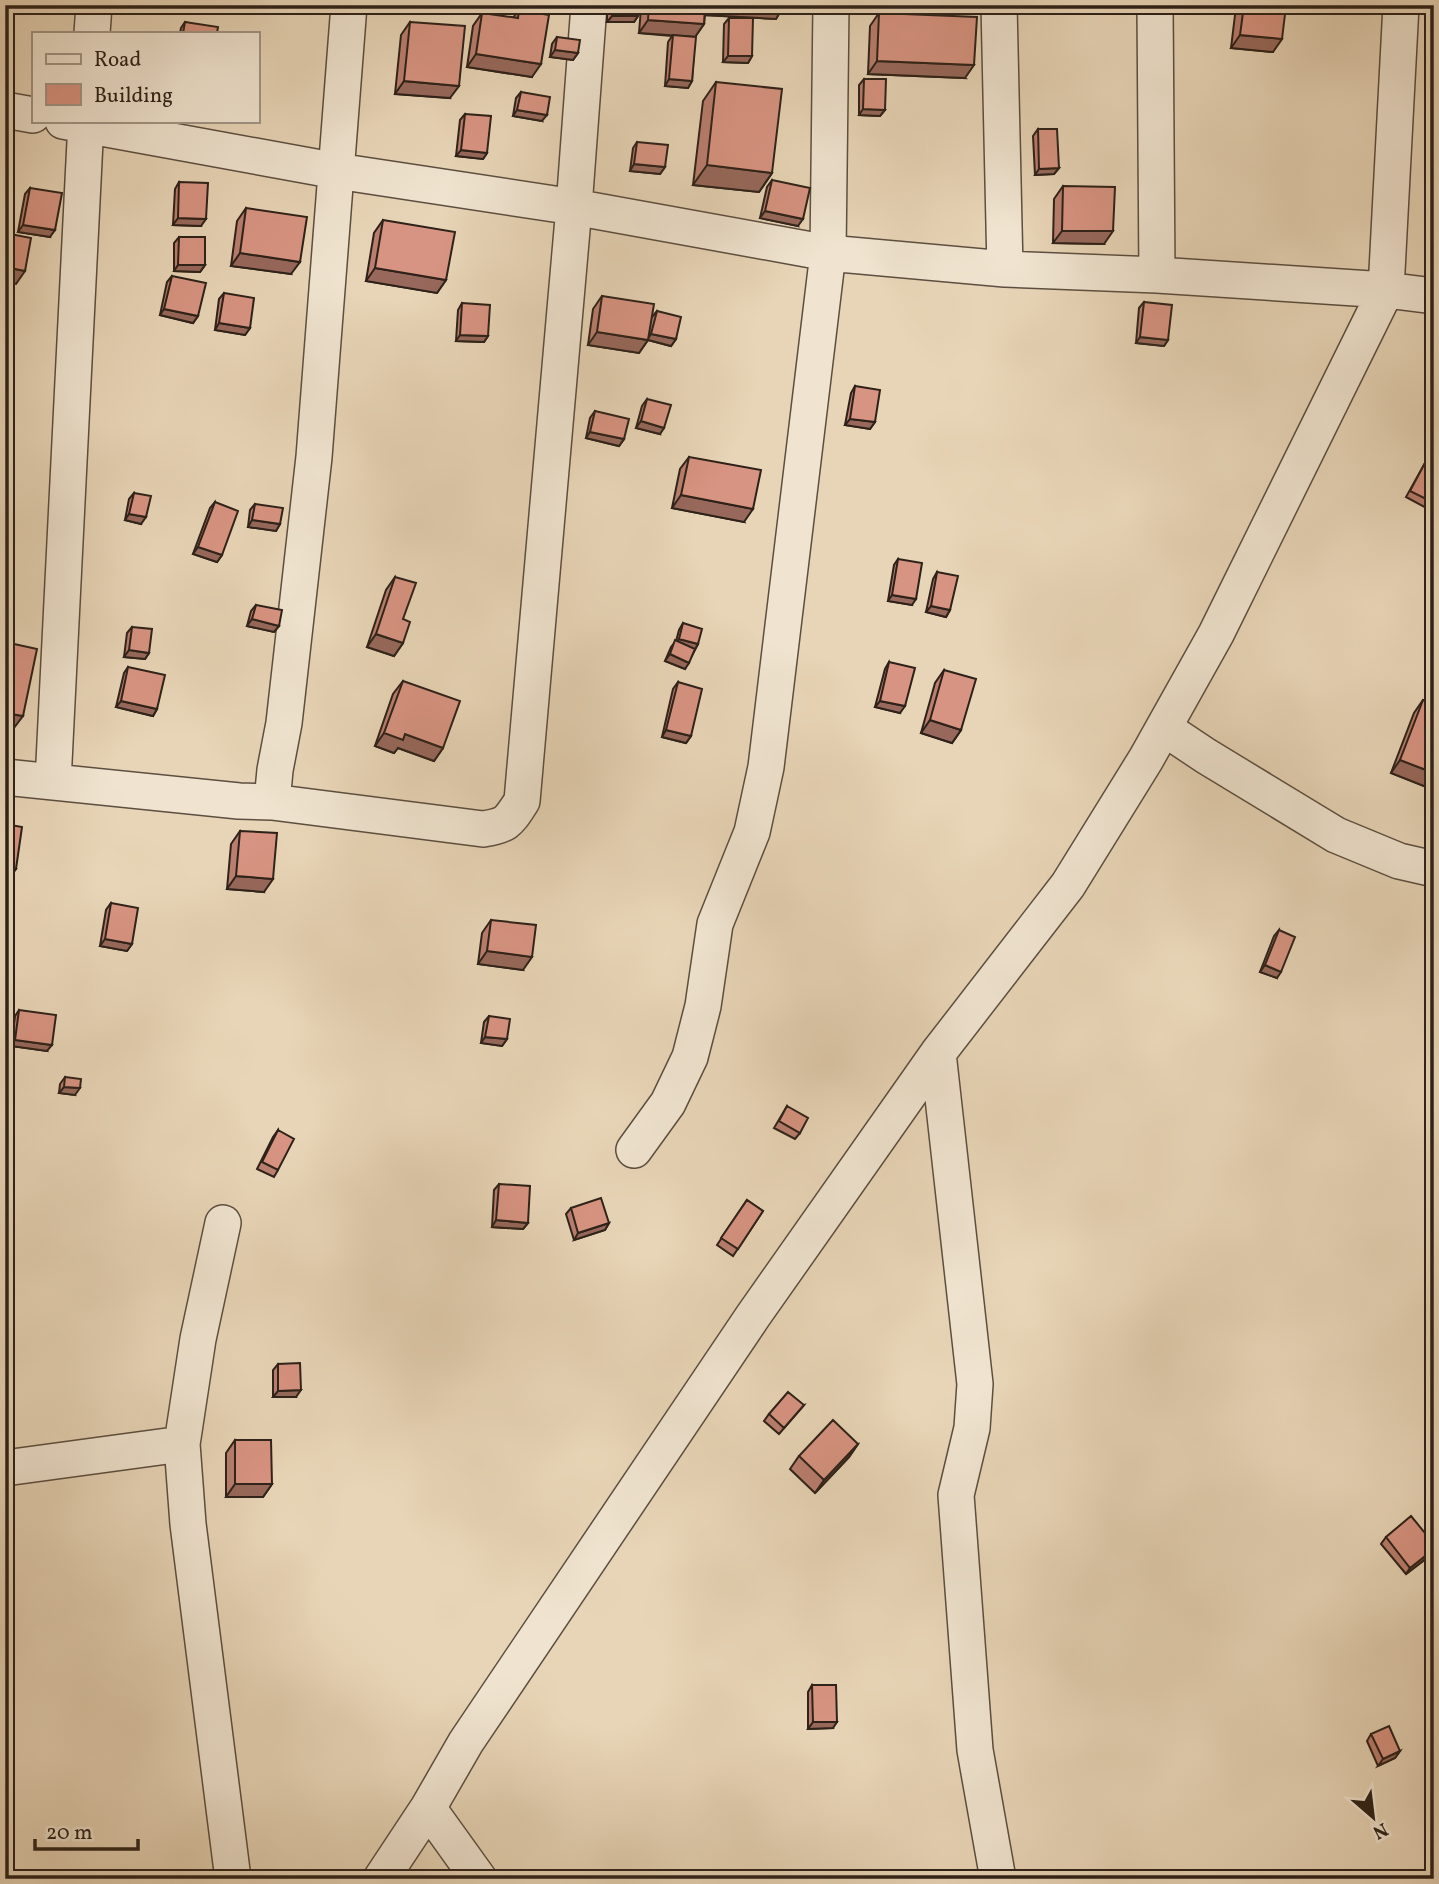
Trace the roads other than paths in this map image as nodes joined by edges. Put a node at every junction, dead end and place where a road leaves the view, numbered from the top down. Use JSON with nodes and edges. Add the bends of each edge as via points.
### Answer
{"nodes":[{"id":1,"x":94,"y":5,"type":"edge"},
{"id":2,"x":349,"y":5,"type":"edge"},
{"id":3,"x":589,"y":5,"type":"edge"},
{"id":4,"x":831,"y":5,"type":"edge"},
{"id":5,"x":999,"y":5,"type":"edge"},
{"id":6,"x":1155,"y":5,"type":"edge"},
{"id":7,"x":1401,"y":5,"type":"edge"},
{"id":8,"x":92,"y":32,"type":"edge"},
{"id":9,"x":5,"y":110,"type":"edge"},
{"id":10,"x":32,"y":115,"type":"edge"},
{"id":11,"x":78,"y":122,"type":"edge"},
{"id":12,"x":337,"y":171,"type":"junction"},
{"id":13,"x":574,"y":206,"type":"junction"},
{"id":14,"x":828,"y":253,"type":"junction"},
{"id":15,"x":1005,"y":269,"type":"junction"},
{"id":16,"x":1157,"y":275,"type":"junction"},
{"id":17,"x":1386,"y":290,"type":"junction"},
{"id":18,"x":1434,"y":296,"type":"edge"},
{"id":19,"x":1164,"y":728,"type":"junction"},
{"id":20,"x":5,"y":777,"type":"edge"},
{"id":21,"x":53,"y":782,"type":"junction"},
{"id":22,"x":272,"y":802,"type":"junction"},
{"id":23,"x":1434,"y":869,"type":"edge"},
{"id":24,"x":938,"y":1054,"type":"junction"},
{"id":25,"x":634,"y":1150,"type":"dead end"},
{"id":26,"x":222,"y":1223,"type":"dead end"},
{"id":27,"x":183,"y":1444,"type":"junction"},
{"id":28,"x":5,"y":1468,"type":"edge"},
{"id":29,"x":428,"y":1808,"type":"junction"},
{"id":30,"x":233,"y":1879,"type":"edge"},
{"id":31,"x":381,"y":1879,"type":"edge"},
{"id":32,"x":479,"y":1879,"type":"edge"},
{"id":33,"x":998,"y":1879,"type":"edge"}],
"edges":[{"from":1,"to":8,"type":"street"},
{"from":2,"to":12,"type":"street"},
{"from":3,"to":13,"type":"street"},
{"from":4,"to":14,"type":"street"},
{"from":5,"to":15,"type":"street"},
{"from":6,"to":16,"type":"street"},
{"from":7,"to":17,"type":"street"},
{"from":9,"to":10,"type":"street"},
{"from":11,"to":12,"type":"street"},
{"from":11,"to":21,"type":"street"},
{"from":12,"to":13,"type":"street"},
{"from":12,"to":22,"type":"street","via":[[314,457]]},
{"from":13,"to":14,"type":"street"},
{"from":13,"to":22,"type":"street","via":[[522,801],[501,826],[483,829]]},
{"from":14,"to":15,"type":"street"},
{"from":14,"to":25,"type":"street","via":[[758,806],[715,924],[690,1057],[668,1103]]},
{"from":15,"to":16,"type":"street"},
{"from":16,"to":17,"type":"street"},
{"from":17,"to":18,"type":"street"},
{"from":17,"to":19,"type":"street","via":[[1216,634]]},
{"from":19,"to":23,"type":"street","via":[[1336,835],[1399,861]]},
{"from":19,"to":24,"type":"street","via":[[1068,885]]},
{"from":20,"to":21,"type":"street"},
{"from":21,"to":22,"type":"street"},
{"from":24,"to":29,"type":"street","via":[[752,1316],[466,1742]]},
{"from":24,"to":33,"type":"street","via":[[975,1384],[972,1428],[956,1494],[975,1750]]},
{"from":26,"to":27,"type":"street"},
{"from":27,"to":28,"type":"street"},
{"from":27,"to":30,"type":"street","via":[[188,1524]]},
{"from":29,"to":31,"type":"street"},
{"from":29,"to":32,"type":"street"}]}
